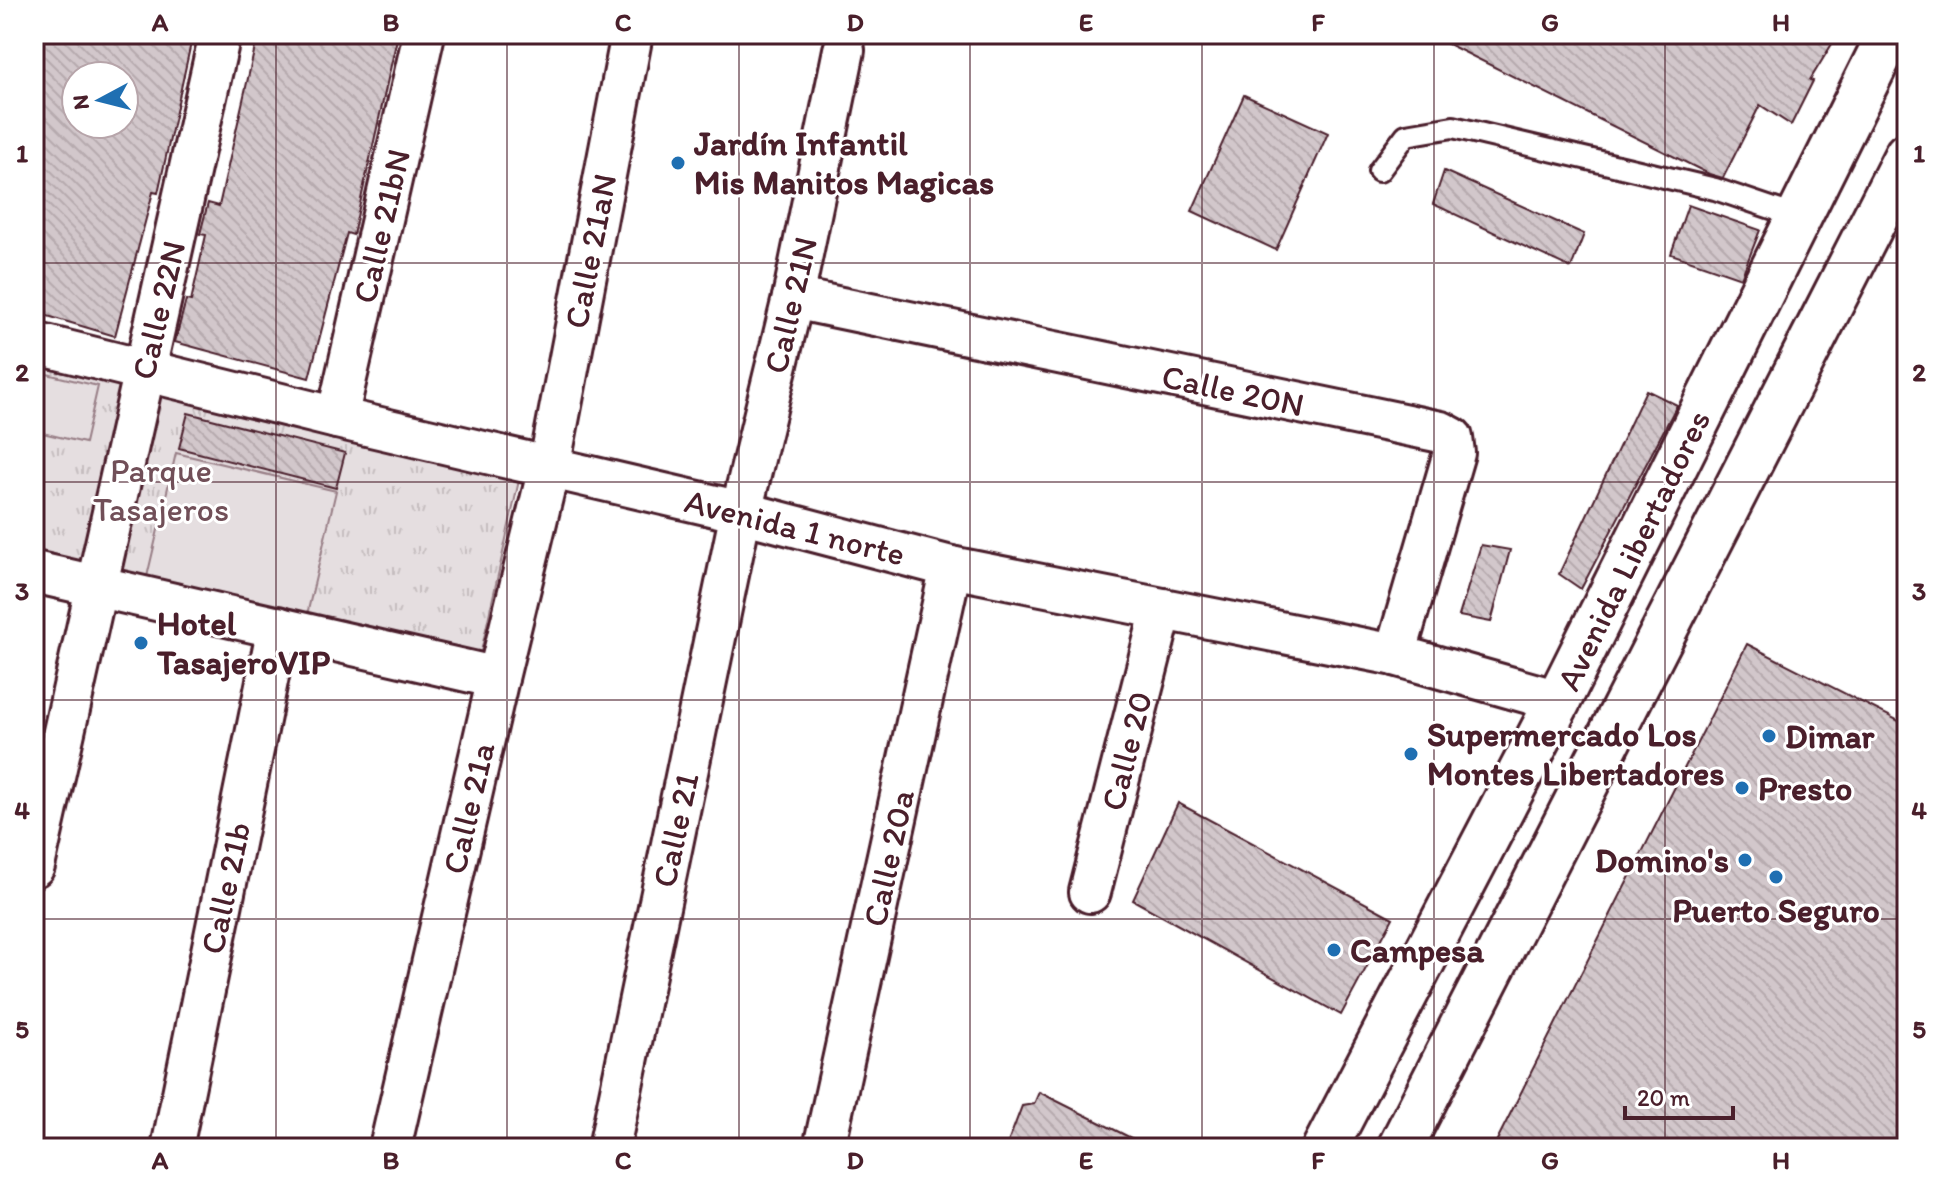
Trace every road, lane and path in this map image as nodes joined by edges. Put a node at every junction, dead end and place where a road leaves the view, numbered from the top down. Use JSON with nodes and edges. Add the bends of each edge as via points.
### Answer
{"nodes":[{"id":1,"x":220,"y":34,"type":"edge"},
{"id":2,"x":424,"y":34,"type":"edge"},
{"id":3,"x":632,"y":34,"type":"edge"},
{"id":4,"x":1890,"y":34,"type":"edge"},
{"id":5,"x":844,"y":50,"type":"dead end"},
{"id":6,"x":1907,"y":155,"type":"edge"},
{"id":7,"x":1379,"y":171,"type":"dead end"},
{"id":8,"x":1798,"y":217,"type":"junction"},
{"id":9,"x":793,"y":298,"type":"junction"},
{"id":10,"x":34,"y":343,"type":"edge"},
{"id":11,"x":145,"y":372,"type":"junction"},
{"id":12,"x":337,"y":418,"type":"junction"},
{"id":13,"x":549,"y":468,"type":"junction"},
{"id":14,"x":741,"y":512,"type":"junction"},
{"id":15,"x":951,"y":567,"type":"junction"},
{"id":16,"x":34,"y":572,"type":"edge"},
{"id":17,"x":96,"y":586,"type":"junction"},
{"id":18,"x":1162,"y":609,"type":"junction"},
{"id":19,"x":278,"y":627,"type":"junction"},
{"id":20,"x":1395,"y":655,"type":"junction"},
{"id":21,"x":498,"y":678,"type":"junction"},
{"id":22,"x":1558,"y":701,"type":"junction"},
{"id":23,"x":34,"y":866,"type":"edge"},
{"id":24,"x":1090,"y":892,"type":"dead end"},
{"id":25,"x":172,"y":1148,"type":"edge"},
{"id":26,"x":390,"y":1148,"type":"edge"},
{"id":27,"x":609,"y":1148,"type":"edge"},
{"id":28,"x":824,"y":1148,"type":"edge"},
{"id":29,"x":1325,"y":1148,"type":"edge"},
{"id":30,"x":1400,"y":1148,"type":"edge"}],
"edges":[{"from":1,"to":11,"type":"street","name":"Calle 22N"},
{"from":2,"to":12,"type":"street","name":"Calle 21bN"},
{"from":3,"to":13,"type":"street","name":"Calle 21aN"},
{"from":4,"to":8,"type":"main road","name":"Avenida Libertadores"},
{"from":5,"to":9,"type":"street","name":"Calle 21N"},
{"from":6,"to":30,"type":"main road","name":"Avenida Libertadores"},
{"from":7,"to":8,"type":"lane","via":[[1406,135],[1453,127],[1715,189]]},
{"from":8,"to":22,"type":"main road","name":"Avenida Libertadores"},
{"from":9,"to":14,"type":"street","name":"Calle 21N"},
{"from":9,"to":20,"type":"street","name":"Calle 20N","via":[[1452,438],[1454,453]]},
{"from":10,"to":11,"type":"street","name":"Avenida 1 norte"},
{"from":11,"to":12,"type":"street","name":"Avenida 1 norte"},
{"from":11,"to":17,"type":"street","name":"Calle 22N"},
{"from":12,"to":13,"type":"street","name":"Avenida 1 norte"},
{"from":13,"to":14,"type":"street","name":"Avenida 1 norte"},
{"from":13,"to":21,"type":"street","name":"Calle 21a"},
{"from":14,"to":15,"type":"street","name":"Avenida 1 norte"},
{"from":14,"to":27,"type":"street","name":"Calle 21"},
{"from":15,"to":18,"type":"street","name":"Avenida 1 norte"},
{"from":15,"to":28,"type":"street","name":"Calle 20a"},
{"from":16,"to":17,"type":"street"},
{"from":17,"to":19,"type":"street"},
{"from":17,"to":23,"type":"street","name":"Calle 22N"},
{"from":18,"to":20,"type":"street","name":"Avenida 1 norte"},
{"from":18,"to":24,"type":"street","name":"Calle 20"},
{"from":19,"to":21,"type":"street"},
{"from":19,"to":25,"type":"street","name":"Calle 21b"},
{"from":20,"to":22,"type":"street","name":"Avenida 1 norte"},
{"from":21,"to":26,"type":"street","name":"Calle 21a"},
{"from":22,"to":29,"type":"main road","name":"Avenida Libertadores"}]}
